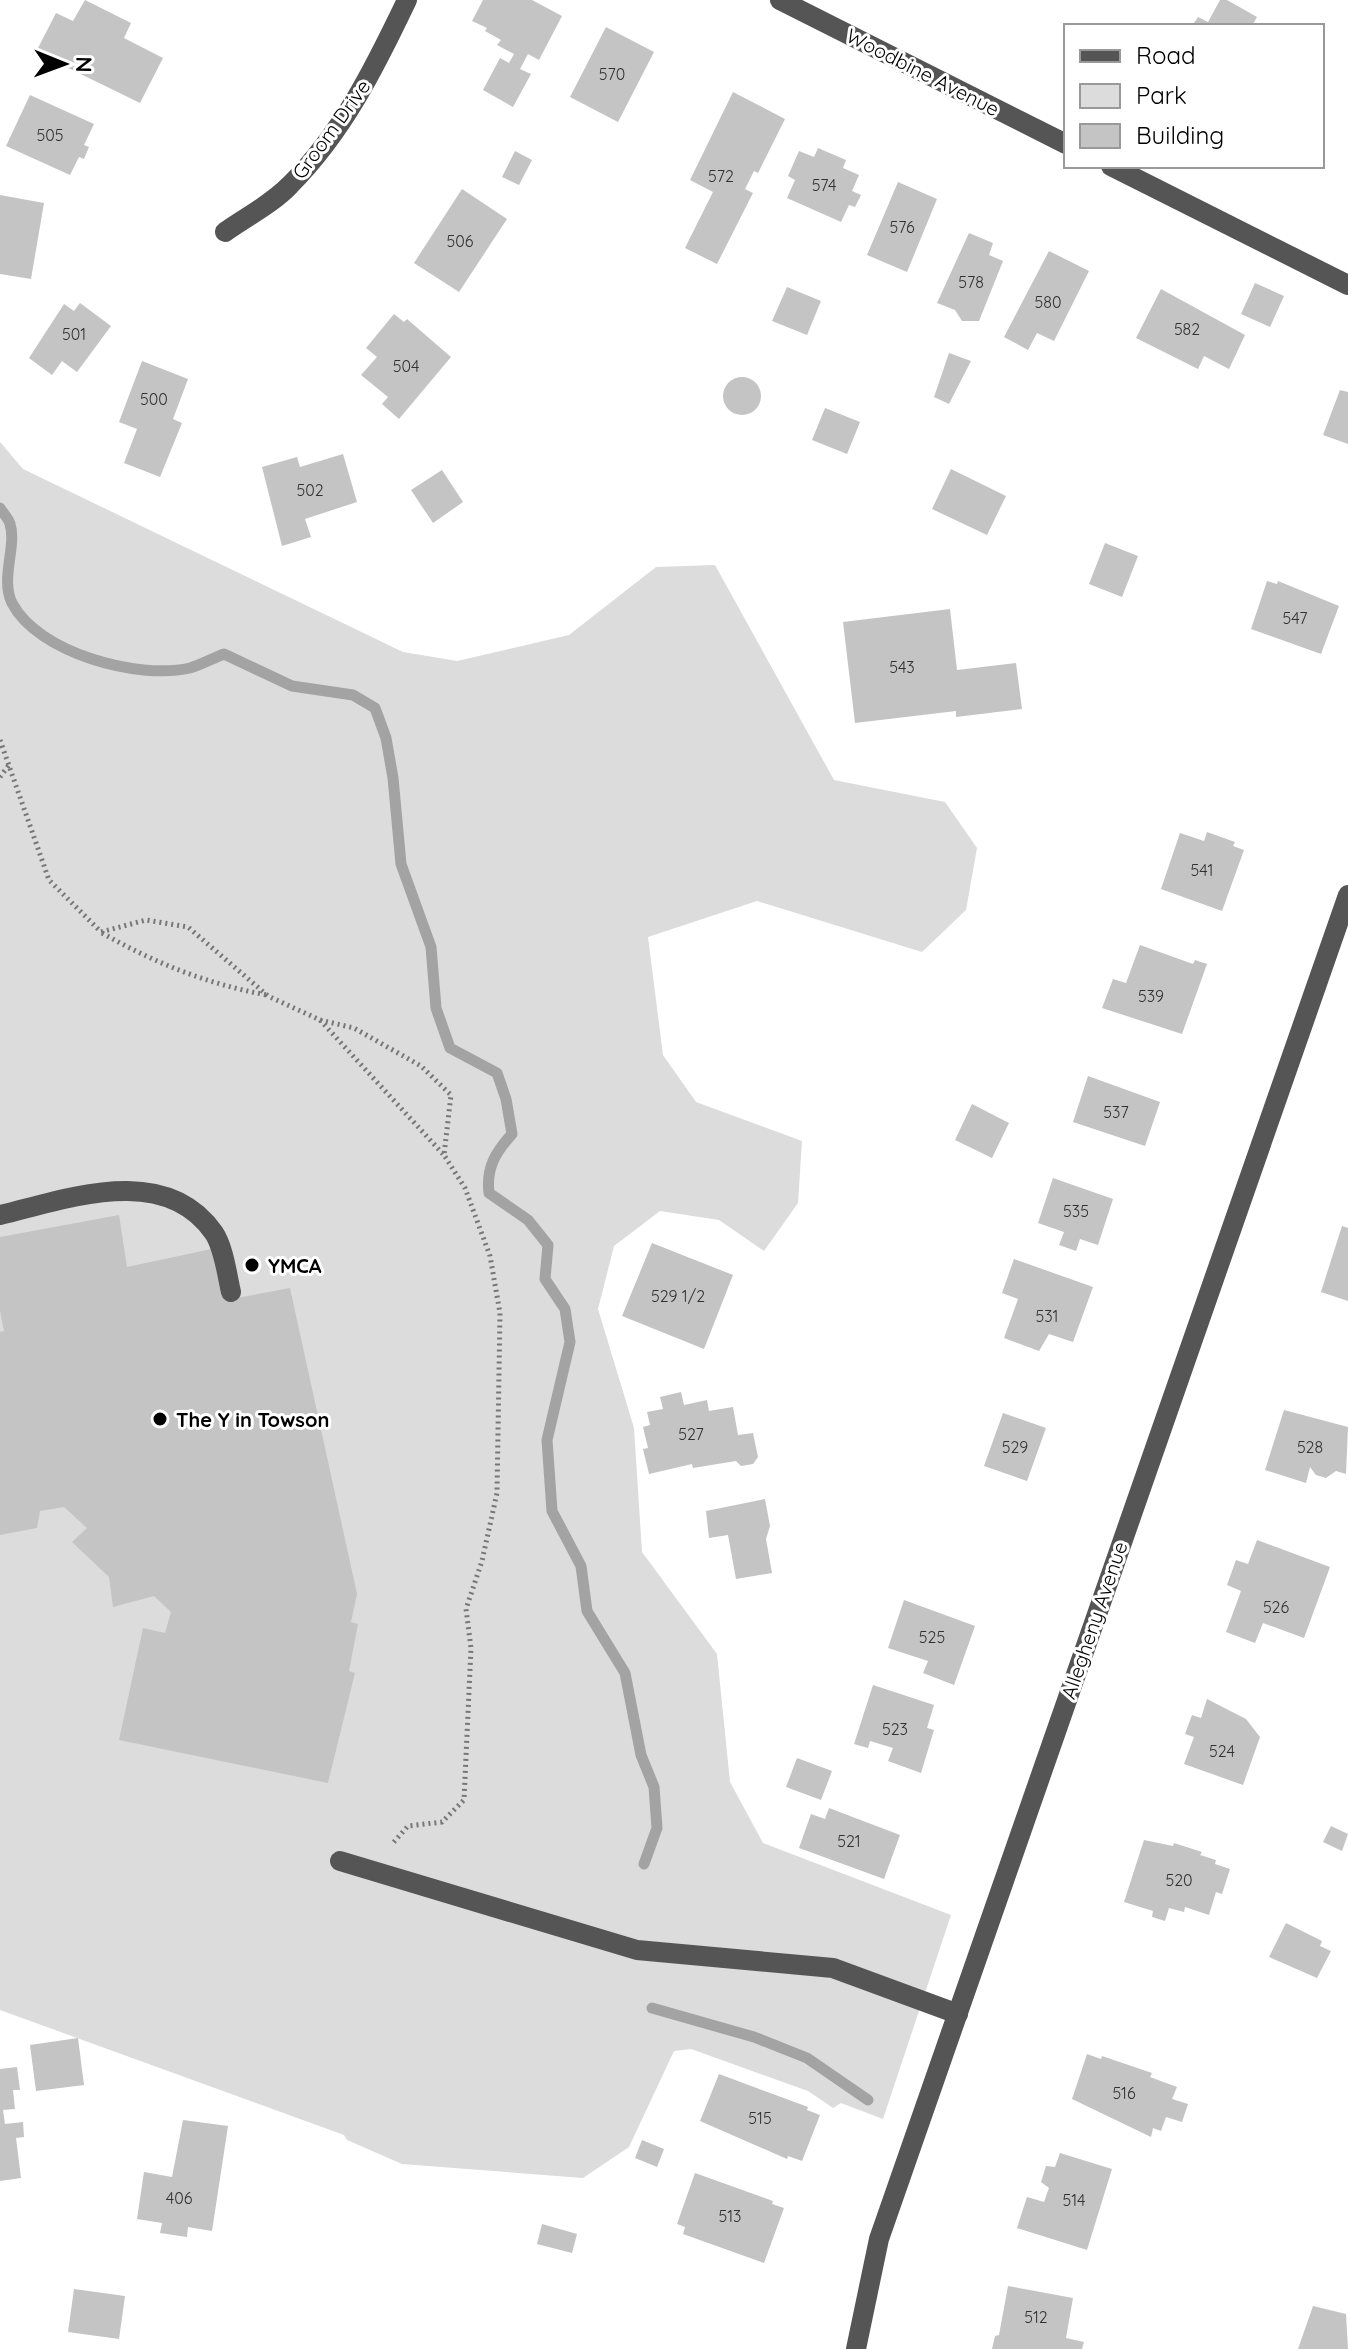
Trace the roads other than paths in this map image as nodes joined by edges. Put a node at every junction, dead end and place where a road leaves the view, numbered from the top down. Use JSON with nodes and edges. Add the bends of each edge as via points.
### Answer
{"nodes":[{"id":1,"x":407,"y":0,"type":"edge"},
{"id":2,"x":780,"y":0,"type":"edge"},
{"id":3,"x":1064,"y":143,"type":"edge"},
{"id":4,"x":1115,"y":168,"type":"edge"},
{"id":5,"x":225,"y":232,"type":"dead end"},
{"id":6,"x":1348,"y":285,"type":"edge"},
{"id":7,"x":1348,"y":895,"type":"edge"},
{"id":8,"x":0,"y":1215,"type":"edge"},
{"id":9,"x":231,"y":1292,"type":"dead end"},
{"id":10,"x":340,"y":1861,"type":"dead end"},
{"id":11,"x":958,"y":2014,"type":"junction"},
{"id":12,"x":856,"y":2349,"type":"edge"}],
"edges":[{"from":1,"to":5,"type":"street","name":"Groom Drive","via":[[367,85],[328,139],[289,187]]},
{"from":2,"to":3,"type":"street","name":"Woodbine Avenue"},
{"from":4,"to":6,"type":"street"},
{"from":7,"to":11,"type":"street","name":"Allegheny Avenue"},
{"from":8,"to":9,"type":"street","via":[[94,1192],[151,1192],[178,1202],[215,1234]]},
{"from":10,"to":11,"type":"street","via":[[637,1950],[833,1968]]},
{"from":11,"to":12,"type":"street","name":"Allegheny Avenue","via":[[879,2239]]}]}
